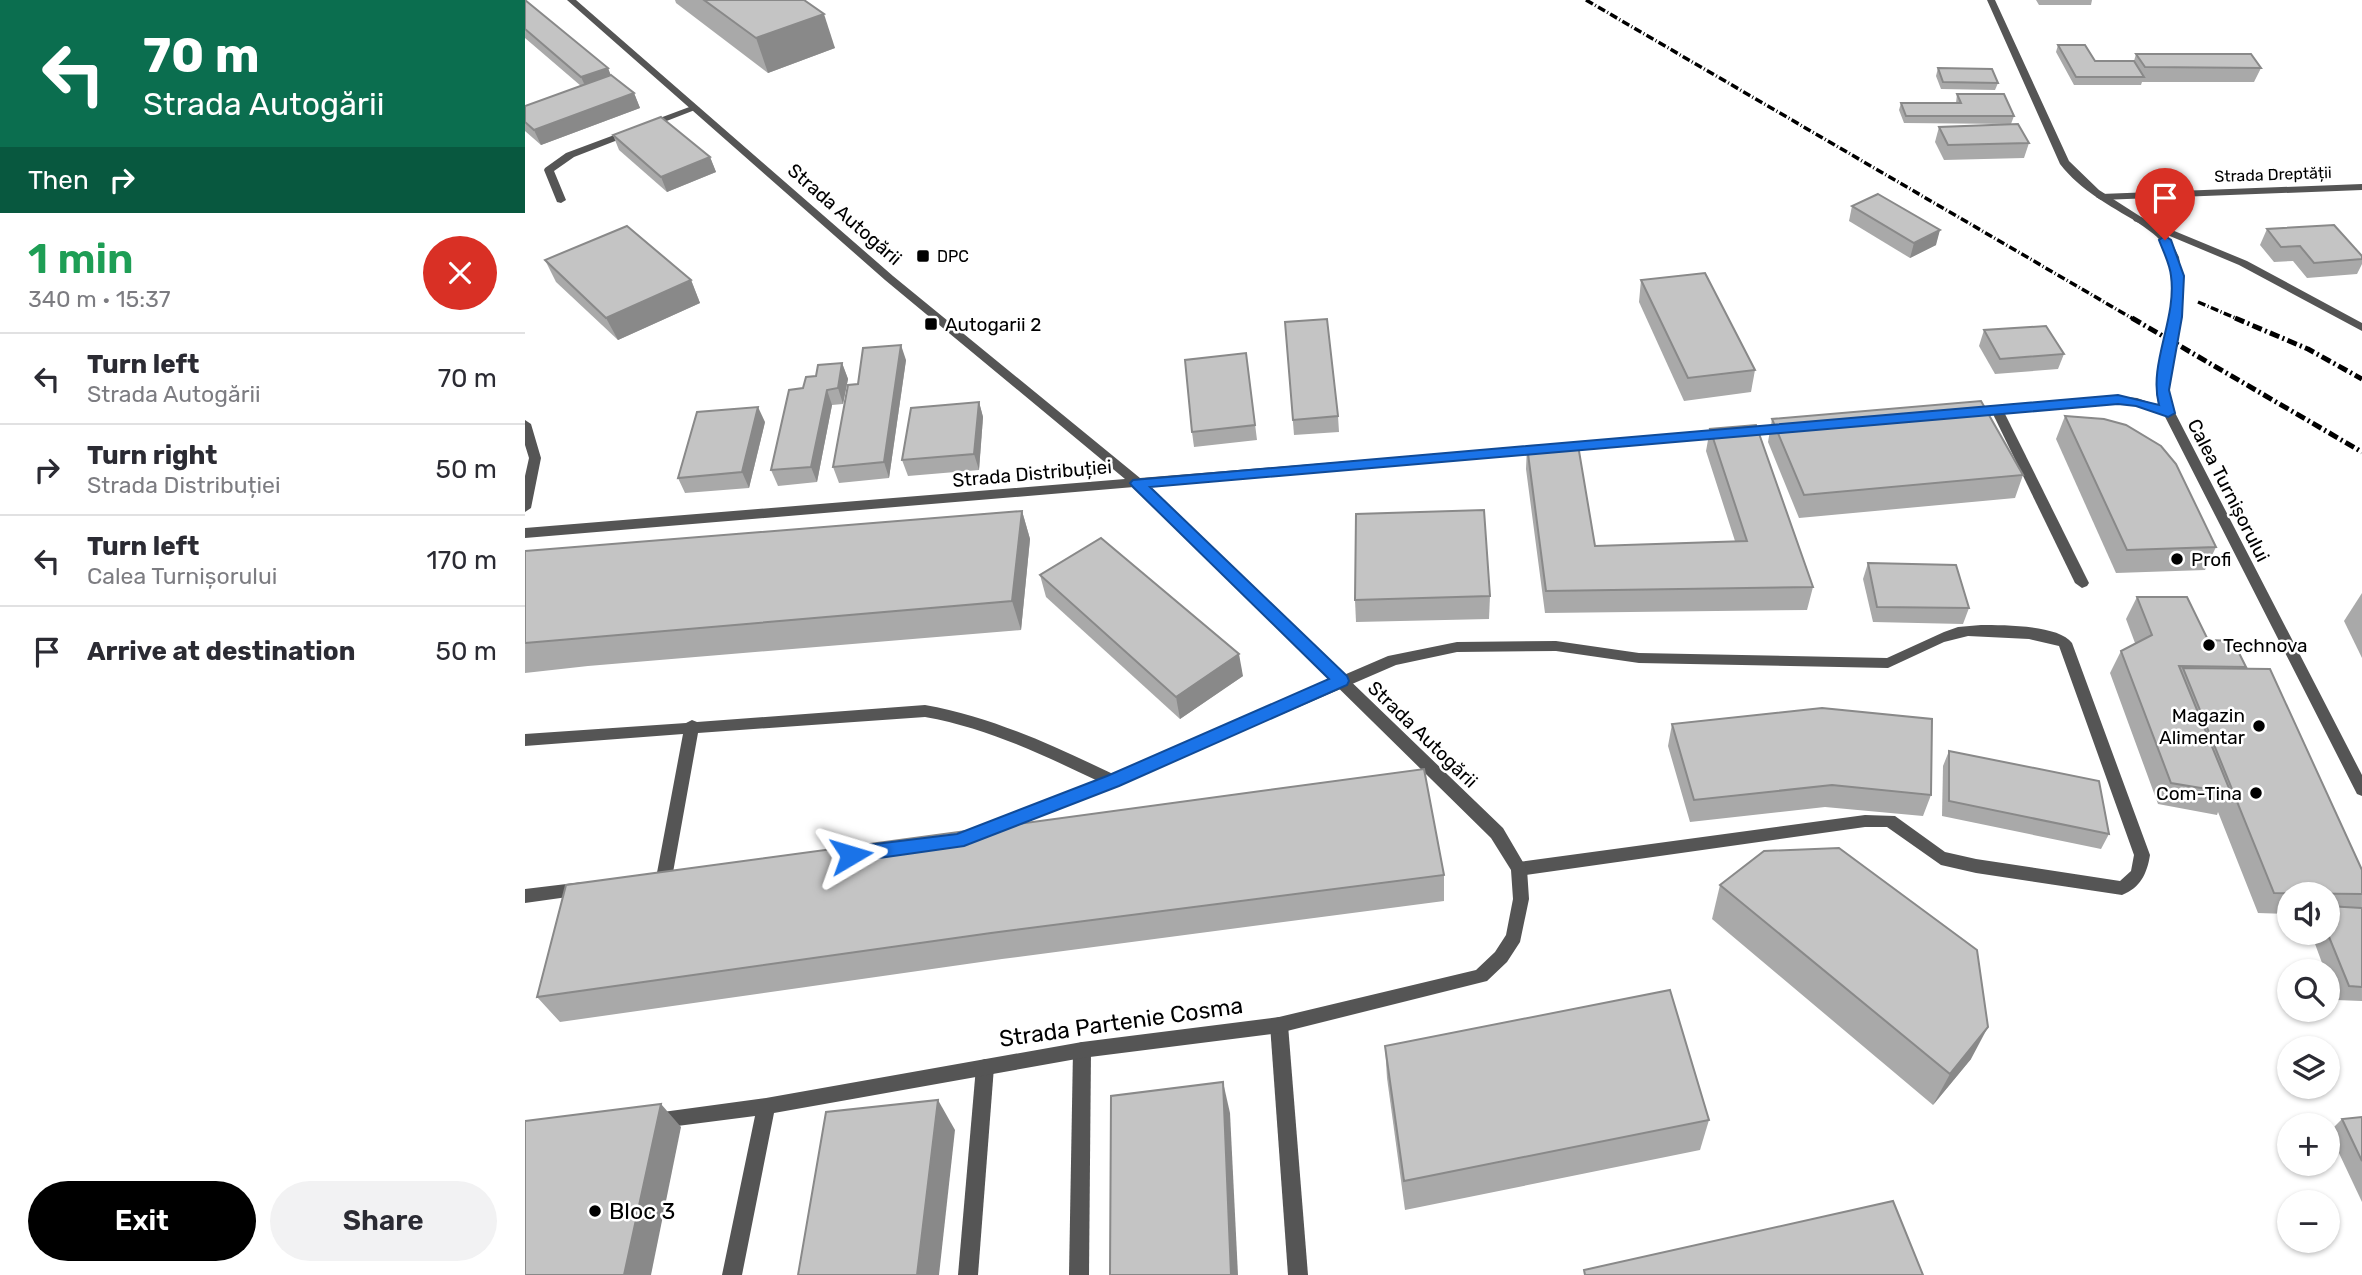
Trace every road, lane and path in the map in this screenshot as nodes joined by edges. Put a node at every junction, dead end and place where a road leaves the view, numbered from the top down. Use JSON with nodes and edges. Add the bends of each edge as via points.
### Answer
{"nodes":[{"id":1,"x":571,"y":0,"type":"edge"},
{"id":2,"x":1991,"y":0,"type":"edge"},
{"id":3,"x":695,"y":108,"type":"junction"},
{"id":4,"x":2362,"y":187,"type":"edge"},
{"id":5,"x":2101,"y":197,"type":"junction"},
{"id":6,"x":561,"y":200,"type":"dead end"},
{"id":7,"x":2138,"y":219,"type":"junction"},
{"id":8,"x":2362,"y":328,"type":"edge"},
{"id":9,"x":1997,"y":410,"type":"junction"},
{"id":10,"x":2168,"y":413,"type":"junction"},
{"id":11,"x":1956,"y":414,"type":"edge"},
{"id":12,"x":525,"y":424,"type":"edge"},
{"id":13,"x":1803,"y":427,"type":"edge"},
{"id":14,"x":1138,"y":483,"type":"junction"},
{"id":15,"x":525,"y":508,"type":"edge"},
{"id":16,"x":525,"y":533,"type":"edge"},
{"id":17,"x":2082,"y":583,"type":"dead end"},
{"id":18,"x":1341,"y":681,"type":"junction"},
{"id":19,"x":692,"y":726,"type":"junction"},
{"id":20,"x":525,"y":740,"type":"edge"},
{"id":21,"x":1113,"y":781,"type":"junction"},
{"id":22,"x":2362,"y":790,"type":"edge"},
{"id":23,"x":958,"y":841,"type":"edge"},
{"id":24,"x":1518,"y":869,"type":"junction"},
{"id":25,"x":664,"y":878,"type":"edge"},
{"id":26,"x":594,"y":887,"type":"edge"},
{"id":27,"x":525,"y":896,"type":"edge"},
{"id":28,"x":1481,"y":976,"type":"joint"},
{"id":29,"x":1279,"y":1026,"type":"junction"},
{"id":30,"x":1082,"y":1050,"type":"junction"},
{"id":31,"x":985,"y":1066,"type":"junction"},
{"id":32,"x":766,"y":1106,"type":"junction"},
{"id":33,"x":632,"y":1123,"type":"edge"},
{"id":34,"x":732,"y":1275,"type":"edge"},
{"id":35,"x":968,"y":1275,"type":"edge"},
{"id":36,"x":1079,"y":1275,"type":"edge"},
{"id":37,"x":1298,"y":1275,"type":"edge"}],
"edges":[{"from":1,"to":3,"type":"street","name":"Strada Autogării"},
{"from":2,"to":5,"type":"street","name":"Calea Turnișorului","via":[[2064,162],[2076,179]]},
{"from":3,"to":6,"type":"street","via":[[570,155],[549,170]]},
{"from":3,"to":14,"type":"street","name":"Strada Autogării","via":[[889,278]]},
{"from":4,"to":5,"type":"street","name":"Strada Dreptății"},
{"from":5,"to":7,"type":"street","name":"Calea Turnișorului"},
{"from":7,"to":8,"type":"street","via":[[2243,262]]},
{"from":7,"to":10,"type":"street","name":"Calea Turnișorului","via":[[2165,240],[2178,276],[2162,390]]},
{"from":9,"to":10,"type":"street","via":[[2118,400]]},
{"from":9,"to":11,"type":"street"},
{"from":9,"to":17,"type":"street"},
{"from":10,"to":22,"type":"street","name":"Calea Turnișorului"},
{"from":12,"to":15,"type":"street","via":[[535,458]]},
{"from":13,"to":14,"type":"street","name":"Strada Distribuției"},
{"from":14,"to":16,"type":"street","name":"Strada Distribuției"},
{"from":14,"to":18,"type":"street","name":"Strada Autogării"},
{"from":18,"to":21,"type":"street"},
{"from":18,"to":24,"type":"street","name":"Strada Autogării","via":[[1497,833]]},
{"from":18,"to":24,"type":"street","via":[[1392,660],[1457,646],[1556,646],[1639,657],[1888,663],[1913,648],[1961,631],[2055,636],[2065,643],[2142,855],[2140,872],[2122,888],[1941,858],[1890,821]]},
{"from":19,"to":20,"type":"street"},
{"from":19,"to":21,"type":"street","via":[[926,711],[957,715]]},
{"from":19,"to":25,"type":"street"},
{"from":21,"to":23,"type":"street"},
{"from":24,"to":28,"type":"street","name":"Strada Autogării","via":[[1521,899],[1514,937]]},
{"from":26,"to":27,"type":"street"},
{"from":28,"to":29,"type":"street","name":"Strada Partenie Cosma"},
{"from":29,"to":30,"type":"street","name":"Strada Partenie Cosma"},
{"from":29,"to":37,"type":"street"},
{"from":30,"to":31,"type":"street","name":"Strada Partenie Cosma"},
{"from":30,"to":36,"type":"street"},
{"from":31,"to":32,"type":"street","name":"Strada Partenie Cosma"},
{"from":31,"to":35,"type":"street"},
{"from":32,"to":33,"type":"street","name":"Strada Partenie Cosma"},
{"from":32,"to":34,"type":"street"}]}
